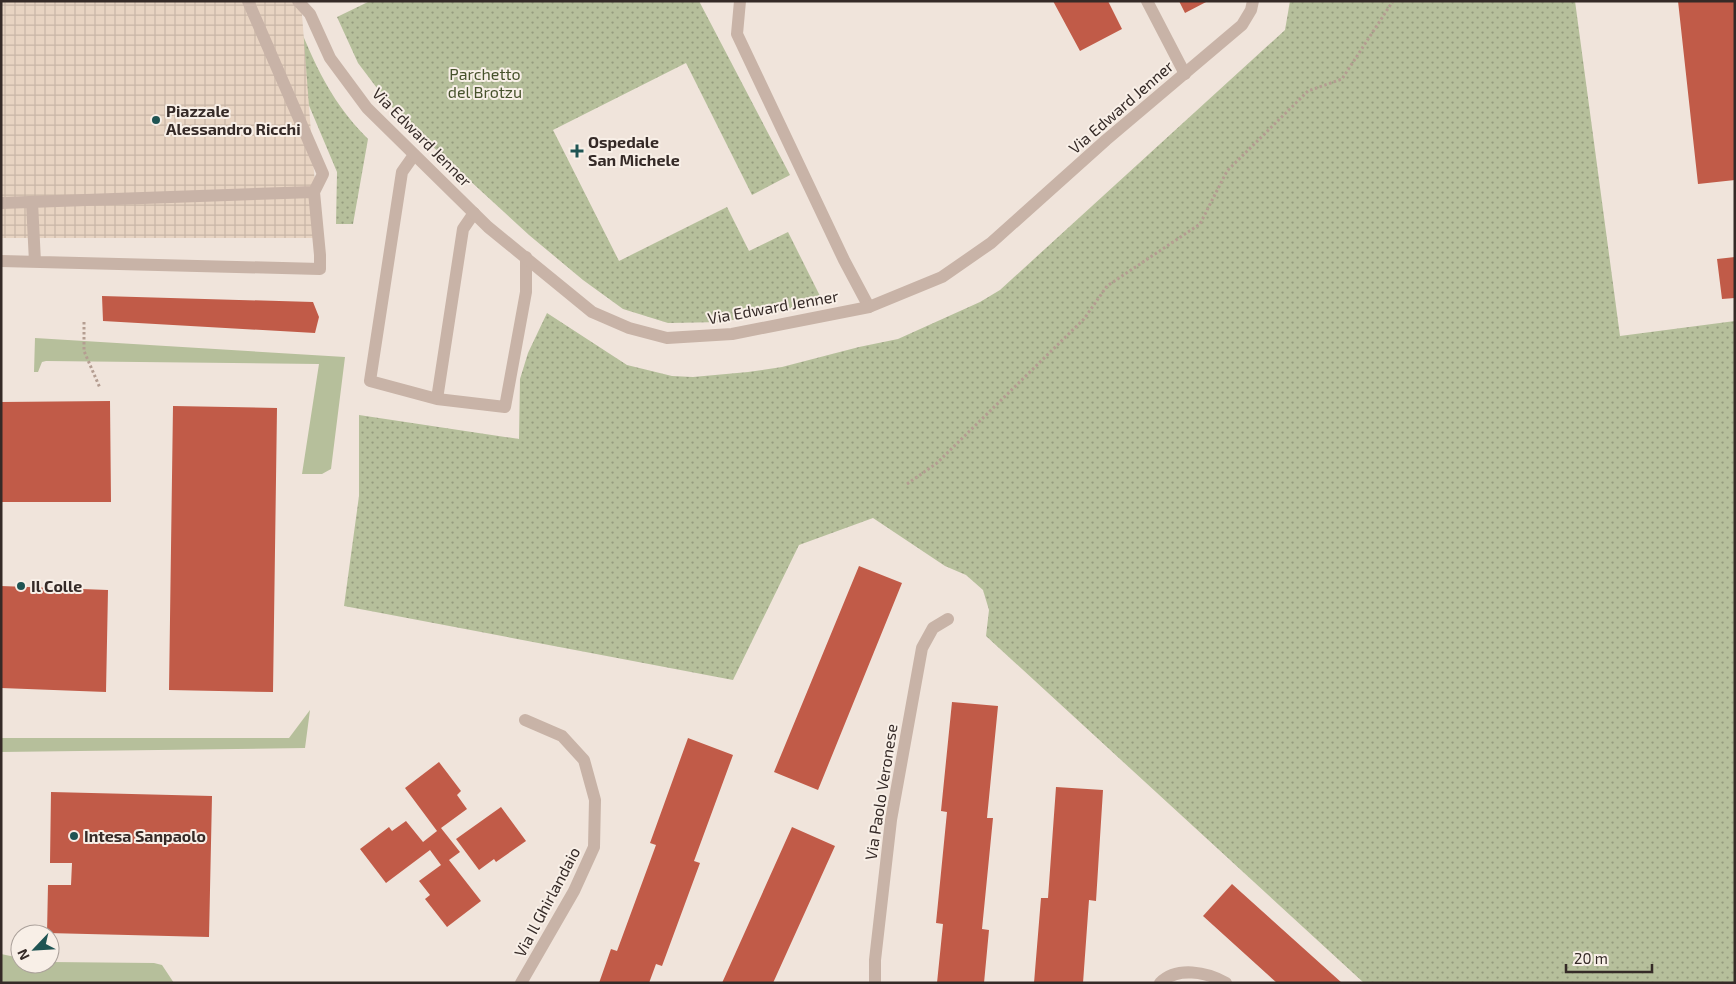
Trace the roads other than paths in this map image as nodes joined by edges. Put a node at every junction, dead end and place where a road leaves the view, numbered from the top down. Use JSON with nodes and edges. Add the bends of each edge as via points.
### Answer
{"nodes":[{"id":1,"x":248,"y":1,"type":"edge"},
{"id":2,"x":298,"y":1,"type":"edge"},
{"id":3,"x":740,"y":1,"type":"edge"},
{"id":4,"x":1147,"y":1,"type":"edge"},
{"id":5,"x":1253,"y":1,"type":"edge"},
{"id":6,"x":1185,"y":74,"type":"junction"},
{"id":7,"x":414,"y":155,"type":"junction"},
{"id":8,"x":314,"y":192,"type":"junction"},
{"id":9,"x":32,"y":202,"type":"junction"},
{"id":10,"x":1,"y":203,"type":"edge"},
{"id":11,"x":474,"y":213,"type":"junction"},
{"id":12,"x":526,"y":257,"type":"junction"},
{"id":13,"x":1,"y":261,"type":"edge"},
{"id":14,"x":34,"y":262,"type":"junction"},
{"id":15,"x":869,"y":307,"type":"junction"},
{"id":16,"x":437,"y":399,"type":"junction"},
{"id":17,"x":948,"y":619,"type":"dead end"},
{"id":18,"x":524,"y":720,"type":"dead end"},
{"id":19,"x":521,"y":983,"type":"edge"},
{"id":20,"x":875,"y":983,"type":"edge"},
{"id":21,"x":1160,"y":983,"type":"edge"},
{"id":22,"x":1226,"y":983,"type":"edge"}],
"edges":[{"from":1,"to":8,"type":"street","via":[[323,174]]},
{"from":2,"to":7,"type":"street","name":"Via Edward Jenner","via":[[310,14],[330,58],[367,108]]},
{"from":3,"to":15,"type":"street","via":[[737,34]]},
{"from":4,"to":6,"type":"street"},
{"from":5,"to":6,"type":"street","name":"Via Edward Jenner","via":[[1242,25]]},
{"from":6,"to":15,"type":"street","name":"Via Edward Jenner","via":[[991,243],[942,277]]},
{"from":7,"to":11,"type":"street","name":"Via Edward Jenner"},
{"from":7,"to":16,"type":"street","via":[[402,172],[370,381]]},
{"from":8,"to":9,"type":"street"},
{"from":8,"to":14,"type":"street","via":[[320,269]]},
{"from":9,"to":10,"type":"street"},
{"from":9,"to":14,"type":"street"},
{"from":11,"to":12,"type":"street","name":"Via Edward Jenner"},
{"from":11,"to":16,"type":"street","via":[[463,229]]},
{"from":12,"to":15,"type":"street","name":"Via Edward Jenner","via":[[592,312],[629,328],[667,338],[732,334]]},
{"from":12,"to":16,"type":"street","via":[[526,292],[505,407]]},
{"from":13,"to":14,"type":"street"},
{"from":17,"to":20,"type":"street","name":"Via Paolo Veronese","via":[[933,628],[922,648],[891,820]]},
{"from":18,"to":19,"type":"street","name":"Via Il Ghirlandaio","via":[[562,736],[584,760],[596,800],[594,847],[574,891]]},
{"from":21,"to":22,"type":"street","via":[[1165,977],[1192,971]]}]}
